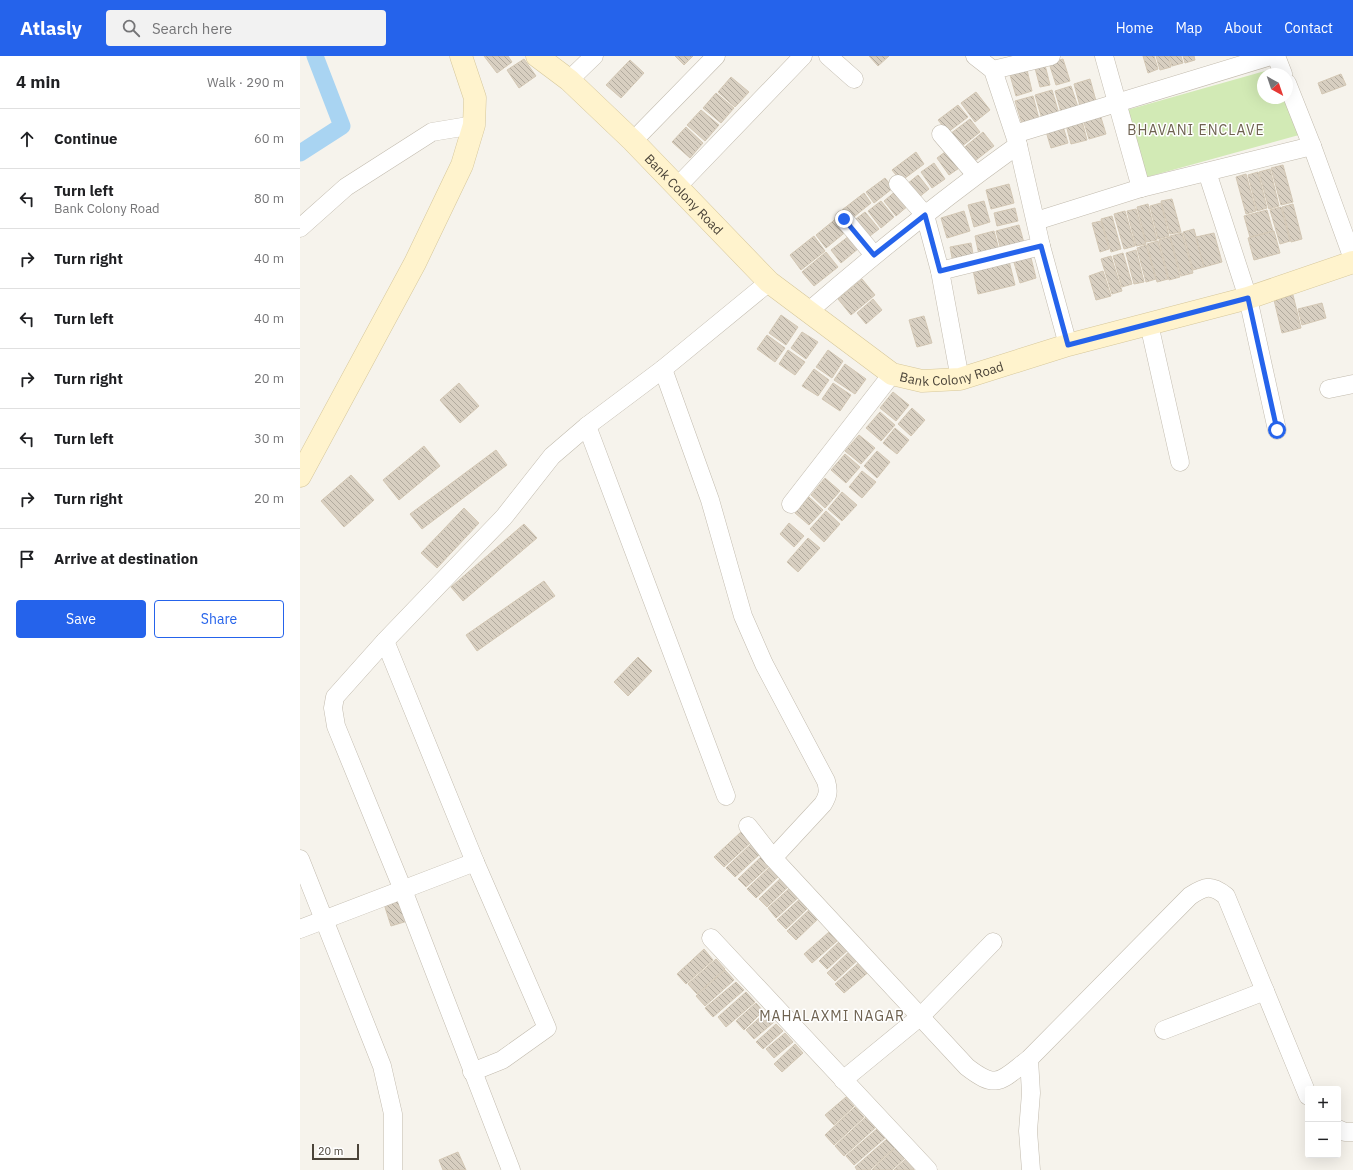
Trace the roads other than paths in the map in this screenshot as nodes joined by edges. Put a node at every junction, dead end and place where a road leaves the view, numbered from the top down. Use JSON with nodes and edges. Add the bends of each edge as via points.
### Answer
{"nodes":[{"id":1,"x":461,"y":56,"type":"edge"},
{"id":2,"x":537,"y":56,"type":"edge"},
{"id":3,"x":594,"y":56,"type":"edge"},
{"id":4,"x":716,"y":56,"type":"edge"},
{"id":5,"x":803,"y":56,"type":"edge"},
{"id":6,"x":828,"y":56,"type":"edge"},
{"id":7,"x":975,"y":56,"type":"edge"},
{"id":8,"x":1051,"y":56,"type":"edge"},
{"id":9,"x":1104,"y":56,"type":"edge"},
{"id":10,"x":1271,"y":56,"type":"edge"},
{"id":11,"x":1276,"y":56,"type":"edge"},
{"id":12,"x":1281,"y":68,"type":"edge"},
{"id":13,"x":993,"y":70,"type":"junction"},
{"id":14,"x":854,"y":79,"type":"dead end"},
{"id":15,"x":569,"y":80,"type":"junction"},
{"id":16,"x":1293,"y":99,"type":"edge"},
{"id":17,"x":1117,"y":102,"type":"junction"},
{"id":18,"x":474,"y":125,"type":"junction"},
{"id":19,"x":942,"y":134,"type":"dead end"},
{"id":20,"x":1016,"y":140,"type":"junction"},
{"id":21,"x":633,"y":141,"type":"junction"},
{"id":22,"x":1312,"y":146,"type":"junction"},
{"id":23,"x":1207,"y":172,"type":"junction"},
{"id":24,"x":976,"y":175,"type":"junction"},
{"id":25,"x":898,"y":184,"type":"dead end"},
{"id":26,"x":678,"y":187,"type":"junction"},
{"id":27,"x":1141,"y":188,"type":"junction"},
{"id":28,"x":925,"y":215,"type":"junction"},
{"id":29,"x":844,"y":219,"type":"dead end"},
{"id":30,"x":1036,"y":221,"type":"junction"},
{"id":31,"x":300,"y":227,"type":"edge"},
{"id":32,"x":1041,"y":246,"type":"junction"},
{"id":33,"x":874,"y":255,"type":"junction"},
{"id":34,"x":1353,"y":259,"type":"edge"},
{"id":35,"x":1353,"y":262,"type":"edge"},
{"id":36,"x":940,"y":271,"type":"junction"},
{"id":37,"x":769,"y":282,"type":"junction"},
{"id":38,"x":1248,"y":298,"type":"junction"},
{"id":39,"x":809,"y":311,"type":"junction"},
{"id":40,"x":1149,"y":324,"type":"junction"},
{"id":41,"x":1068,"y":345,"type":"junction"},
{"id":42,"x":663,"y":369,"type":"junction"},
{"id":43,"x":892,"y":374,"type":"junction"},
{"id":44,"x":960,"y":379,"type":"junction"},
{"id":45,"x":1353,"y":384,"type":"edge"},
{"id":46,"x":1329,"y":389,"type":"dead end"},
{"id":47,"x":587,"y":426,"type":"junction"},
{"id":48,"x":1277,"y":430,"type":"dead end"},
{"id":49,"x":1180,"y":462,"type":"dead end"},
{"id":50,"x":300,"y":476,"type":"edge"},
{"id":51,"x":791,"y":504,"type":"dead end"},
{"id":52,"x":385,"y":641,"type":"junction"},
{"id":53,"x":726,"y":796,"type":"dead end"},
{"id":54,"x":748,"y":826,"type":"dead end"},
{"id":55,"x":774,"y":858,"type":"junction"},
{"id":56,"x":300,"y":859,"type":"edge"},
{"id":57,"x":475,"y":862,"type":"junction"},
{"id":58,"x":403,"y":890,"type":"junction"},
{"id":59,"x":325,"y":920,"type":"junction"},
{"id":60,"x":300,"y":929,"type":"edge"},
{"id":61,"x":711,"y":938,"type":"dead end"},
{"id":62,"x":993,"y":942,"type":"dead end"},
{"id":63,"x":1265,"y":991,"type":"junction"},
{"id":64,"x":921,"y":1016,"type":"junction"},
{"id":65,"x":1164,"y":1030,"type":"dead end"},
{"id":66,"x":1029,"y":1059,"type":"junction"},
{"id":67,"x":472,"y":1072,"type":"junction"},
{"id":68,"x":843,"y":1080,"type":"junction"},
{"id":69,"x":1305,"y":1089,"type":"edge"},
{"id":70,"x":1341,"y":1130,"type":"edge"},
{"id":71,"x":1353,"y":1132,"type":"edge"},
{"id":72,"x":393,"y":1170,"type":"edge"},
{"id":73,"x":511,"y":1170,"type":"edge"},
{"id":74,"x":928,"y":1170,"type":"edge"},
{"id":75,"x":1031,"y":1170,"type":"edge"}],
"edges":[{"from":1,"to":18,"type":"street","via":[[475,98]]},
{"from":2,"to":15,"type":"street","name":"Bank Colony Road"},
{"from":3,"to":15,"type":"street"},
{"from":4,"to":21,"type":"street"},
{"from":5,"to":26,"type":"street"},
{"from":6,"to":14,"type":"street"},
{"from":7,"to":13,"type":"street"},
{"from":8,"to":13,"type":"street"},
{"from":9,"to":17,"type":"street"},
{"from":10,"to":17,"type":"street"},
{"from":11,"to":12,"type":"street"},
{"from":13,"to":20,"type":"street"},
{"from":15,"to":21,"type":"street","name":"Bank Colony Road"},
{"from":16,"to":22,"type":"street"},
{"from":17,"to":20,"type":"street"},
{"from":17,"to":27,"type":"street"},
{"from":18,"to":31,"type":"street","via":[[432,132],[346,187]]},
{"from":18,"to":50,"type":"street","via":[[462,166],[432,229]]},
{"from":19,"to":24,"type":"street"},
{"from":20,"to":24,"type":"street"},
{"from":20,"to":30,"type":"street"},
{"from":21,"to":26,"type":"street","name":"Bank Colony Road"},
{"from":22,"to":23,"type":"street"},
{"from":22,"to":34,"type":"street"},
{"from":23,"to":27,"type":"street"},
{"from":23,"to":38,"type":"street"},
{"from":24,"to":28,"type":"street"},
{"from":25,"to":28,"type":"street"},
{"from":26,"to":37,"type":"street","name":"Bank Colony Road"},
{"from":27,"to":30,"type":"street"},
{"from":28,"to":33,"type":"street"},
{"from":28,"to":36,"type":"street"},
{"from":29,"to":33,"type":"street"},
{"from":30,"to":32,"type":"street"},
{"from":32,"to":36,"type":"street"},
{"from":32,"to":41,"type":"street"},
{"from":33,"to":39,"type":"street"},
{"from":35,"to":38,"type":"street","name":"Bank Colony Road"},
{"from":36,"to":44,"type":"street"},
{"from":37,"to":39,"type":"street","name":"Bank Colony Road"},
{"from":37,"to":42,"type":"street"},
{"from":38,"to":40,"type":"street","name":"Bank Colony Road"},
{"from":38,"to":48,"type":"street"},
{"from":39,"to":43,"type":"street","name":"Bank Colony Road"},
{"from":40,"to":41,"type":"street","name":"Bank Colony Road"},
{"from":40,"to":49,"type":"street"},
{"from":41,"to":44,"type":"street","name":"Bank Colony Road"},
{"from":42,"to":47,"type":"street"},
{"from":42,"to":55,"type":"street","via":[[710,500],[743,616],[764,664],[826,781],[828,790],[823,804]]},
{"from":43,"to":44,"type":"street","name":"Bank Colony Road","via":[[922,381]]},
{"from":43,"to":51,"type":"street"},
{"from":45,"to":46,"type":"street"},
{"from":47,"to":52,"type":"street","via":[[552,456],[504,517]]},
{"from":47,"to":53,"type":"street"},
{"from":52,"to":57,"type":"street"},
{"from":52,"to":58,"type":"street","via":[[336,697],[333,719]]},
{"from":54,"to":55,"type":"street"},
{"from":55,"to":64,"type":"street"},
{"from":56,"to":59,"type":"street"},
{"from":57,"to":58,"type":"street"},
{"from":57,"to":67,"type":"street","via":[[548,1028],[502,1060]]},
{"from":58,"to":59,"type":"street"},
{"from":58,"to":67,"type":"street"},
{"from":59,"to":60,"type":"street"},
{"from":59,"to":72,"type":"street","via":[[382,1066],[394,1114]]},
{"from":61,"to":68,"type":"street"},
{"from":62,"to":64,"type":"street"},
{"from":63,"to":65,"type":"street"},
{"from":63,"to":66,"type":"street","via":[[1226,896],[1216,888],[1203,887],[1190,896]]},
{"from":63,"to":69,"type":"street"},
{"from":64,"to":66,"type":"street","via":[[967,1067],[983,1079],[993,1082]]},
{"from":64,"to":68,"type":"street"},
{"from":66,"to":75,"type":"street","via":[[1031,1093],[1028,1131]]},
{"from":67,"to":73,"type":"street"},
{"from":68,"to":74,"type":"street"},
{"from":70,"to":71,"type":"street"}]}
